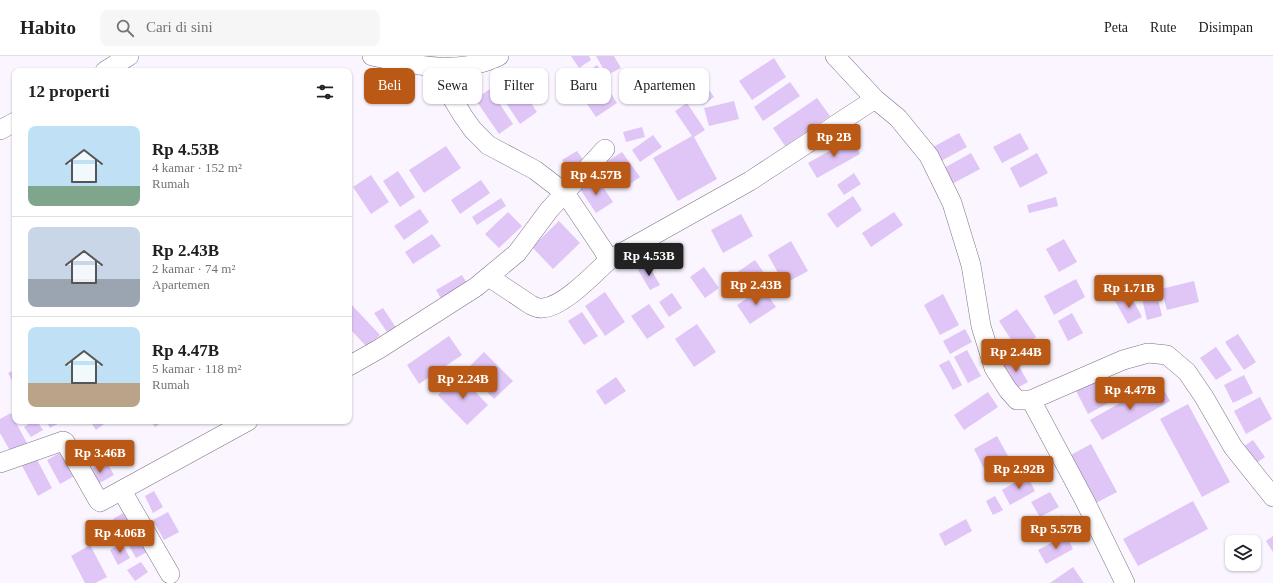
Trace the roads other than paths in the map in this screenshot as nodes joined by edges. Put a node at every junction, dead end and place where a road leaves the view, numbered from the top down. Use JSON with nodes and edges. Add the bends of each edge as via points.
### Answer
{"nodes":[{"id":1,"x":129,"y":56,"type":"edge"},
{"id":2,"x":372,"y":56,"type":"edge"},
{"id":3,"x":498,"y":56,"type":"edge"},
{"id":4,"x":835,"y":56,"type":"edge"},
{"id":5,"x":443,"y":67,"type":"junction"},
{"id":6,"x":110,"y":68,"type":"edge"},
{"id":7,"x":875,"y":100,"type":"junction"},
{"id":8,"x":12,"y":124,"type":"edge"},
{"id":9,"x":0,"y":130,"type":"edge"},
{"id":10,"x":605,"y":149,"type":"dead end"},
{"id":11,"x":565,"y":193,"type":"junction"},
{"id":12,"x":609,"y":260,"type":"junction"},
{"id":13,"x":489,"y":277,"type":"junction"},
{"id":14,"x":352,"y":364,"type":"edge"},
{"id":15,"x":1031,"y":400,"type":"junction"},
{"id":16,"x":243,"y":424,"type":"edge"},
{"id":17,"x":0,"y":463,"type":"edge"},
{"id":18,"x":122,"y":491,"type":"junction"},
{"id":19,"x":1273,"y":497,"type":"edge"},
{"id":20,"x":170,"y":574,"type":"dead end"},
{"id":21,"x":1125,"y":583,"type":"edge"}],
"edges":[{"from":1,"to":6,"type":"street"},
{"from":2,"to":5,"type":"street","via":[[415,65]]},
{"from":3,"to":5,"type":"street","via":[[472,65]]},
{"from":4,"to":7,"type":"street"},
{"from":5,"to":11,"type":"street","via":[[450,93],[473,130],[488,145],[536,170]]},
{"from":7,"to":12,"type":"street","via":[[750,181]]},
{"from":7,"to":15,"type":"street","via":[[898,118],[929,156],[952,203],[971,265],[981,326],[994,368],[1017,400]]},
{"from":8,"to":9,"type":"street"},
{"from":10,"to":11,"type":"street"},
{"from":11,"to":12,"type":"street"},
{"from":11,"to":13,"type":"street","via":[[517,253]]},
{"from":12,"to":13,"type":"street","via":[[565,299],[543,308],[531,305]]},
{"from":13,"to":14,"type":"street"},
{"from":15,"to":19,"type":"street","via":[[1123,360],[1148,353],[1167,355],[1187,372],[1233,447]]},
{"from":15,"to":21,"type":"street"},
{"from":16,"to":18,"type":"street"},
{"from":17,"to":18,"type":"street","via":[[63,441],[66,442],[98,501],[101,502]]},
{"from":18,"to":20,"type":"street"}]}
